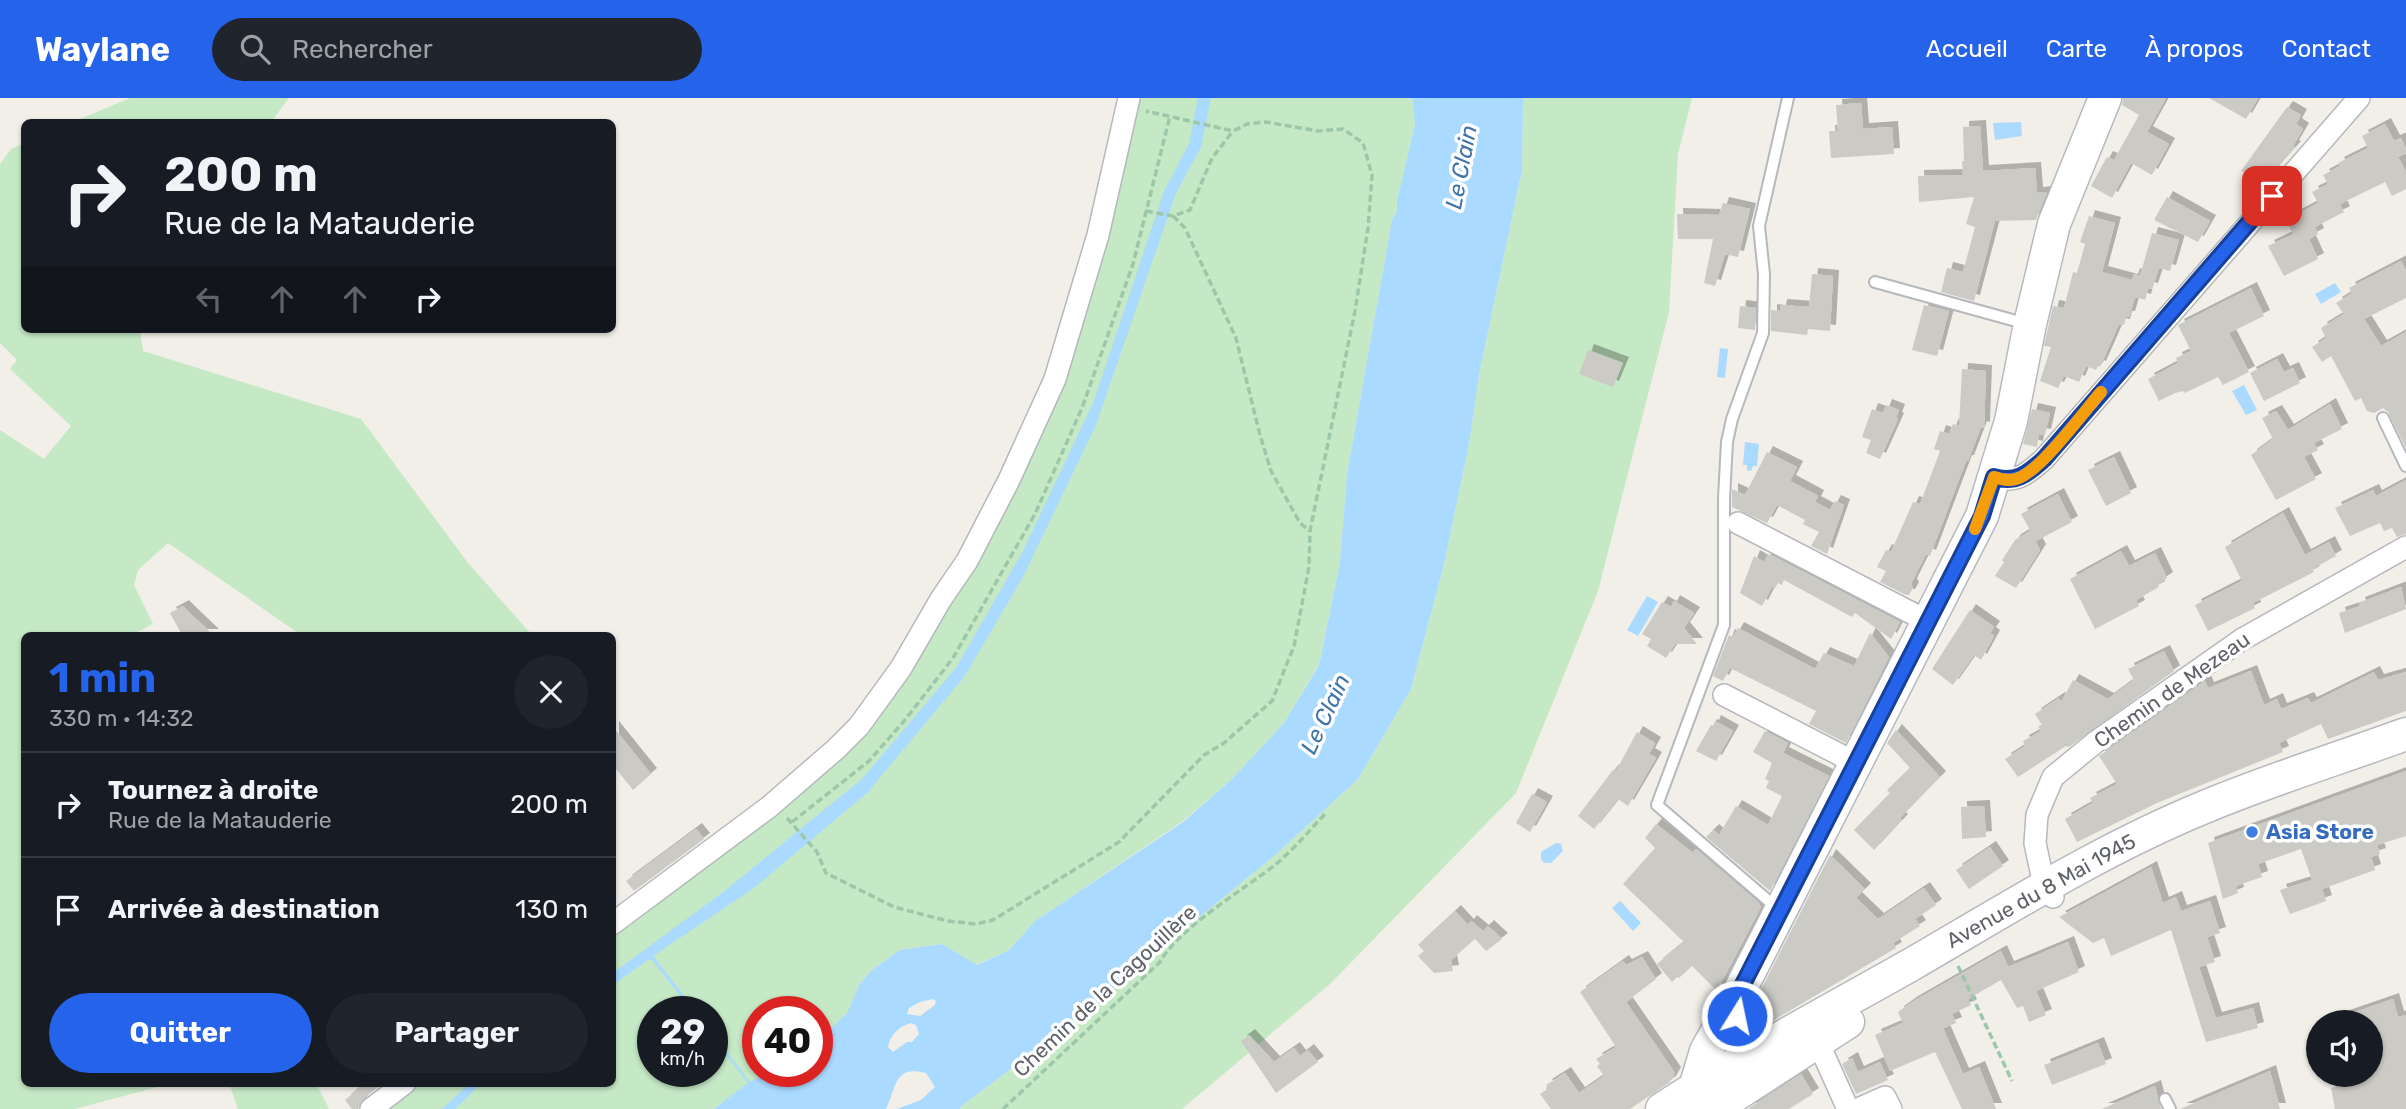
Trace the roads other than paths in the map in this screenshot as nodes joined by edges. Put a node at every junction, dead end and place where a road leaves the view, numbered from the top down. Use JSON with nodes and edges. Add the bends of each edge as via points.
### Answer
{"nodes":[{"id":1,"x":1788,"y":98,"type":"edge"},
{"id":2,"x":2105,"y":98,"type":"edge"},
{"id":3,"x":2359,"y":98,"type":"edge"},
{"id":4,"x":1128,"y":103,"type":"edge"},
{"id":5,"x":1875,"y":282,"type":"dead end"},
{"id":6,"x":2029,"y":324,"type":"junction"},
{"id":7,"x":2383,"y":418,"type":"dead end"},
{"id":8,"x":2406,"y":466,"type":"edge"},
{"id":9,"x":1994,"y":477,"type":"junction"},
{"id":10,"x":1738,"y":523,"type":"dead end"},
{"id":11,"x":2406,"y":547,"type":"edge"},
{"id":12,"x":1927,"y":621,"type":"junction"},
{"id":13,"x":1724,"y":695,"type":"dead end"},
{"id":14,"x":2406,"y":734,"type":"edge"},
{"id":15,"x":2406,"y":751,"type":"edge"},
{"id":16,"x":1856,"y":763,"type":"junction"},
{"id":17,"x":2050,"y":892,"type":"junction"},
{"id":18,"x":1780,"y":911,"type":"junction"},
{"id":19,"x":616,"y":921,"type":"edge"},
{"id":20,"x":1738,"y":994,"type":"junction"},
{"id":21,"x":1817,"y":1040,"type":"junction"},
{"id":22,"x":1737,"y":1062,"type":"junction"},
{"id":23,"x":400,"y":1087,"type":"edge"},
{"id":24,"x":1706,"y":1104,"type":"edge"},
{"id":25,"x":371,"y":1109,"type":"edge"},
{"id":26,"x":1662,"y":1109,"type":"edge"},
{"id":27,"x":1848,"y":1109,"type":"edge"},
{"id":28,"x":1858,"y":1109,"type":"edge"},
{"id":29,"x":1891,"y":1109,"type":"edge"}],
"edges":[{"from":1,"to":18,"type":"lane","via":[[1759,226],[1763,333],[1727,442],[1724,625],[1657,805]]},
{"from":2,"to":6,"type":"main road","via":[[2054,224]]},
{"from":3,"to":9,"type":"street","via":[[2044,459],[2022,477]]},
{"from":4,"to":19,"type":"street","via":[[1098,235],[1055,379],[967,561],[901,668],[859,726],[775,803]]},
{"from":5,"to":6,"type":"lane"},
{"from":6,"to":9,"type":"main road","via":[[2011,421]]},
{"from":7,"to":8,"type":"lane"},
{"from":9,"to":12,"type":"main road","via":[[1982,516]]},
{"from":10,"to":12,"type":"street"},
{"from":11,"to":17,"type":"street","name":"Chemin de Mezeau","via":[[2241,640],[2053,777],[2037,815],[2035,843]]},
{"from":12,"to":16,"type":"main road"},
{"from":13,"to":16,"type":"street"},
{"from":14,"to":17,"type":"main road","name":"Avenue du 8 Mai 1945","via":[[2207,806],[2130,841]]},
{"from":15,"to":17,"type":"main road","name":"Avenue du 8 Mai 1945","via":[[2199,828]]},
{"from":16,"to":18,"type":"main road"},
{"from":17,"to":21,"type":"main road","name":"Avenue du 8 Mai 1945","via":[[1955,960]]},
{"from":17,"to":22,"type":"main road","name":"Avenue du 8 Mai 1945"},
{"from":18,"to":20,"type":"main road"},
{"from":20,"to":22,"type":"main road"},
{"from":20,"to":24,"type":"main road","via":[[1706,1051]]},
{"from":21,"to":24,"type":"main road","name":"Avenue du 8 Mai 1945"},
{"from":21,"to":27,"type":"street"},
{"from":22,"to":24,"type":"main road"},
{"from":23,"to":25,"type":"street"},
{"from":24,"to":26,"type":"main road","name":"Avenue du 8 Mai 1945"},
{"from":28,"to":29,"type":"street","via":[[1885,1097]]}]}
